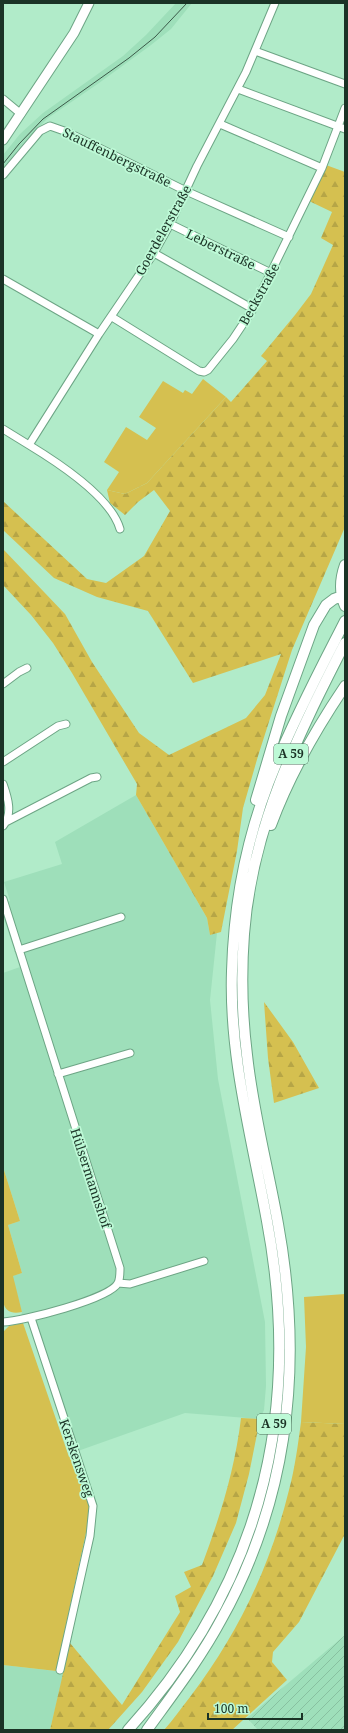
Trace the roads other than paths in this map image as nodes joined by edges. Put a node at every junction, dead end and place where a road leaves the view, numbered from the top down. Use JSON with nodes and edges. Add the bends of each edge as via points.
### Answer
{"nodes":[{"id":1,"x":89,"y":3,"type":"edge"},
{"id":2,"x":275,"y":3,"type":"edge"},
{"id":3,"x":255,"y":51,"type":"junction"},
{"id":4,"x":345,"y":84,"type":"edge"},
{"id":5,"x":238,"y":89,"type":"junction"},
{"id":6,"x":3,"y":99,"type":"edge"},
{"id":7,"x":345,"y":108,"type":"edge"},
{"id":8,"x":21,"y":114,"type":"junction"},
{"id":9,"x":220,"y":124,"type":"junction"},
{"id":10,"x":341,"y":128,"type":"edge"},
{"id":11,"x":3,"y":140,"type":"edge"},
{"id":12,"x":322,"y":168,"type":"junction"},
{"id":13,"x":3,"y":175,"type":"edge"},
{"id":14,"x":186,"y":191,"type":"junction"},
{"id":15,"x":170,"y":224,"type":"junction"},
{"id":16,"x":289,"y":237,"type":"junction"},
{"id":17,"x":154,"y":253,"type":"junction"},
{"id":18,"x":272,"y":273,"type":"junction"},
{"id":19,"x":3,"y":279,"type":"edge"},
{"id":20,"x":253,"y":309,"type":"junction"},
{"id":21,"x":112,"y":317,"type":"junction"},
{"id":22,"x":99,"y":334,"type":"junction"},
{"id":23,"x":3,"y":429,"type":"edge"},
{"id":24,"x":29,"y":445,"type":"junction"},
{"id":25,"x":120,"y":529,"type":"dead end"},
{"id":26,"x":345,"y":565,"type":"edge"},
{"id":27,"x":344,"y":600,"type":"edge"},
{"id":28,"x":345,"y":621,"type":"edge"},
{"id":29,"x":345,"y":643,"type":"edge"},
{"id":30,"x":28,"y":668,"type":"dead end"},
{"id":31,"x":3,"y":684,"type":"edge"},
{"id":32,"x":345,"y":686,"type":"edge"},
{"id":33,"x":66,"y":724,"type":"dead end"},
{"id":34,"x":3,"y":762,"type":"edge"},
{"id":35,"x":97,"y":777,"type":"dead end"},
{"id":36,"x":3,"y":784,"type":"edge"},
{"id":37,"x":5,"y":824,"type":"edge"},
{"id":38,"x":250,"y":838,"type":"junction"},
{"id":39,"x":253,"y":872,"type":"junction"},
{"id":40,"x":3,"y":899,"type":"edge"},
{"id":41,"x":121,"y":917,"type":"dead end"},
{"id":42,"x":19,"y":950,"type":"junction"},
{"id":43,"x":130,"y":1053,"type":"dead end"},
{"id":44,"x":58,"y":1074,"type":"junction"},
{"id":45,"x":272,"y":1221,"type":"junction"},
{"id":46,"x":277,"y":1246,"type":"junction"},
{"id":47,"x":204,"y":1261,"type":"dead end"},
{"id":48,"x":118,"y":1283,"type":"junction"},
{"id":49,"x":30,"y":1318,"type":"junction"},
{"id":50,"x":3,"y":1322,"type":"edge"},
{"id":51,"x":60,"y":1670,"type":"dead end"},
{"id":52,"x":162,"y":1709,"type":"junction"},
{"id":53,"x":135,"y":1722,"type":"junction"},
{"id":54,"x":124,"y":1730,"type":"edge"},
{"id":55,"x":128,"y":1730,"type":"edge"},
{"id":56,"x":144,"y":1730,"type":"edge"},
{"id":57,"x":147,"y":1730,"type":"edge"}],
"edges":[{"from":1,"to":8,"type":"main road","via":[[74,33]]},
{"from":2,"to":3,"type":"street","name":"Goerdelerstraße"},
{"from":3,"to":4,"type":"street"},
{"from":3,"to":5,"type":"street","name":"Goerdelerstraße"},
{"from":5,"to":9,"type":"street","name":"Goerdelerstraße"},
{"from":5,"to":10,"type":"street"},
{"from":6,"to":8,"type":"street"},
{"from":7,"to":10,"type":"street","name":"Beckstraße"},
{"from":8,"to":11,"type":"main road"},
{"from":9,"to":12,"type":"street"},
{"from":9,"to":14,"type":"street","name":"Goerdelerstraße"},
{"from":10,"to":12,"type":"street","name":"Beckstraße"},
{"from":12,"to":16,"type":"street","name":"Beckstraße"},
{"from":13,"to":14,"type":"street","name":"Stauffenbergstraße","via":[[40,131],[50,126]]},
{"from":14,"to":15,"type":"street","name":"Goerdelerstraße"},
{"from":14,"to":16,"type":"street","name":"Stauffenbergstraße"},
{"from":15,"to":17,"type":"street","name":"Goerdelerstraße"},
{"from":15,"to":18,"type":"street","name":"Leberstraße"},
{"from":16,"to":18,"type":"street","name":"Beckstraße"},
{"from":17,"to":20,"type":"street"},
{"from":17,"to":21,"type":"street","name":"Goerdelerstraße"},
{"from":18,"to":20,"type":"street","name":"Beckstraße"},
{"from":19,"to":22,"type":"street"},
{"from":20,"to":21,"type":"street","name":"Beckstraße","via":[[233,339],[204,372]]},
{"from":21,"to":22,"type":"street","name":"Goerdelerstraße"},
{"from":22,"to":24,"type":"street","name":"Goerdelerstraße"},
{"from":23,"to":24,"type":"street"},
{"from":24,"to":25,"type":"street","via":[[66,468],[92,490],[117,519]]},
{"from":26,"to":27,"type":"highway","via":[[340,585]]},
{"from":27,"to":38,"type":"highway","via":[[326,605],[320,613],[296,670],[258,791]]},
{"from":28,"to":38,"type":"highway","number":"A 59","via":[[292,726],[261,802]]},
{"from":29,"to":39,"type":"highway","number":"A 59","via":[[284,770],[262,834]]},
{"from":30,"to":31,"type":"street"},
{"from":32,"to":39,"type":"highway","via":[[311,741],[284,792]]},
{"from":33,"to":34,"type":"street","via":[[58,726]]},
{"from":35,"to":37,"type":"street"},
{"from":36,"to":37,"type":"street","via":[[9,807]]},
{"from":38,"to":45,"type":"highway","number":"A 59","via":[[239,891],[234,933],[232,1013],[242,1096]]},
{"from":39,"to":45,"type":"highway","number":"A 59","via":[[244,933],[243,1014]]},
{"from":40,"to":42,"type":"street","name":"Hülsermannshof"},
{"from":41,"to":42,"type":"street"},
{"from":42,"to":44,"type":"street","name":"Hülsermannshof"},
{"from":43,"to":44,"type":"street"},
{"from":44,"to":48,"type":"street","name":"Hülsermannshof","via":[[120,1268]]},
{"from":45,"to":46,"type":"highway","number":"A 59"},
{"from":46,"to":52,"type":"highway","number":"A 59","via":[[287,1283],[291,1348],[284,1439],[273,1490],[257,1540],[232,1598],[205,1648]]},
{"from":46,"to":53,"type":"highway","number":"A 59","via":[[280,1348],[278,1394],[273,1439],[263,1487],[238,1561],[212,1616],[176,1672]]},
{"from":47,"to":48,"type":"street","via":[[130,1284]]},
{"from":48,"to":49,"type":"street","via":[[107,1293]]},
{"from":49,"to":50,"type":"street"},
{"from":49,"to":51,"type":"street","name":"Kerskensweg","via":[[93,1506],[90,1536]]},
{"from":52,"to":56,"type":"highway","number":"A 59"},
{"from":52,"to":57,"type":"highway"},
{"from":53,"to":54,"type":"highway"},
{"from":53,"to":55,"type":"highway","number":"A 59"}]}
